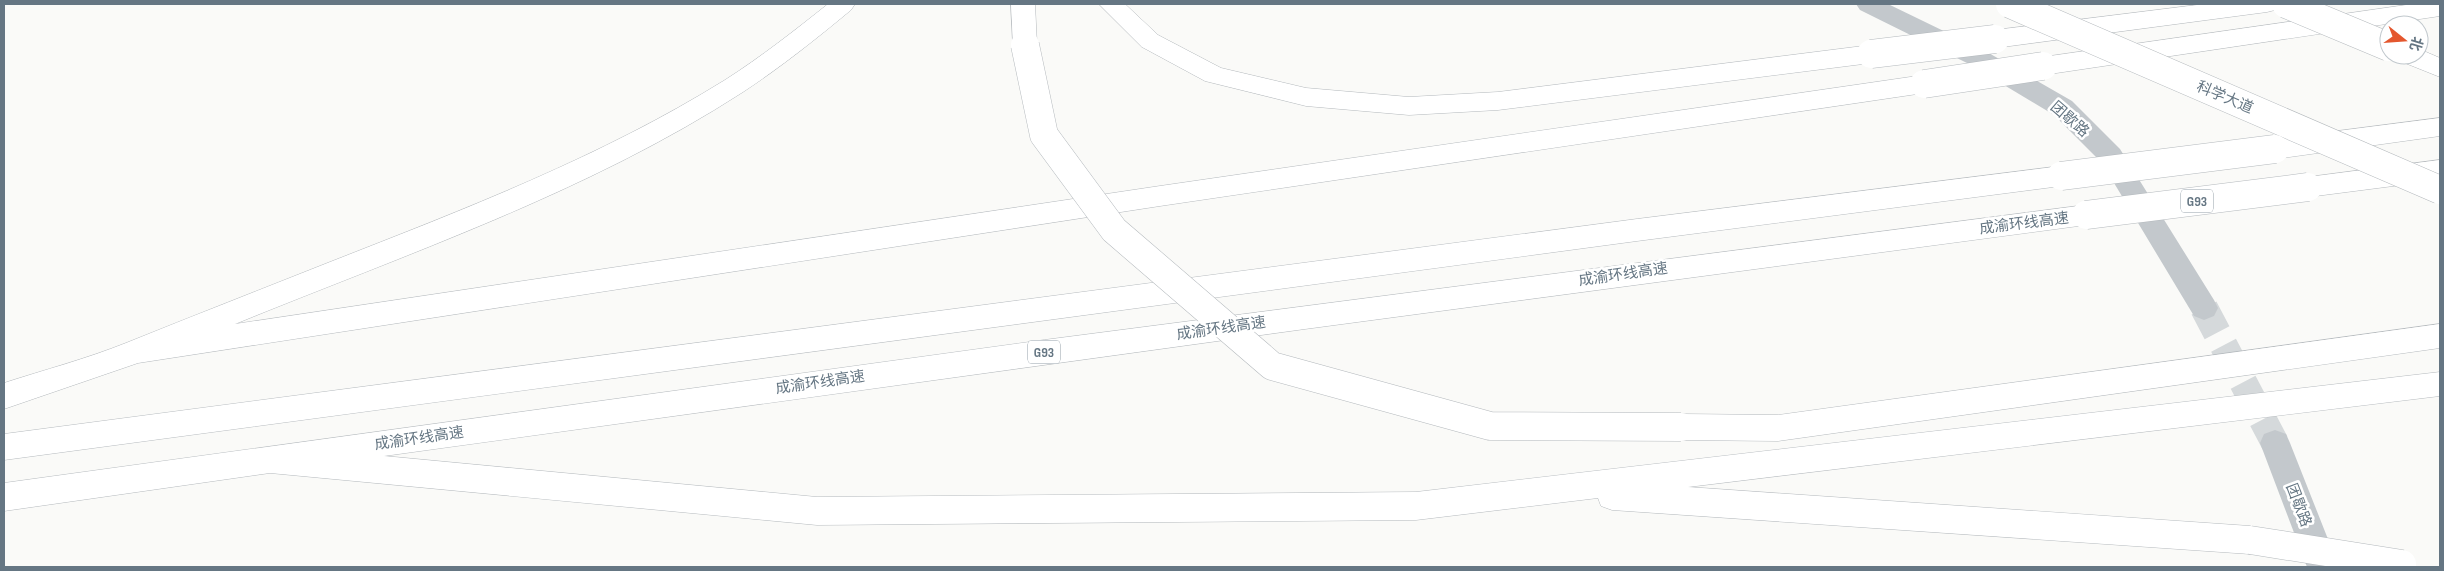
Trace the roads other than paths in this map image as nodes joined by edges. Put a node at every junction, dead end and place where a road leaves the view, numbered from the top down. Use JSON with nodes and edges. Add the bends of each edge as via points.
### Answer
{"nodes":[{"id":1,"x":843,"y":4,"type":"edge"},
{"id":2,"x":1023,"y":4,"type":"edge"},
{"id":3,"x":1111,"y":4,"type":"edge"},
{"id":4,"x":1868,"y":4,"type":"edge"},
{"id":5,"x":2010,"y":4,"type":"edge"},
{"id":6,"x":2267,"y":4,"type":"edge"},
{"id":7,"x":2286,"y":4,"type":"edge"},
{"id":8,"x":2440,"y":8,"type":"edge"},
{"id":9,"x":2379,"y":43,"type":"edge"},
{"id":10,"x":2440,"y":127,"type":"edge"},
{"id":11,"x":2440,"y":170,"type":"edge"},
{"id":12,"x":2440,"y":190,"type":"edge"},
{"id":13,"x":2204,"y":308,"type":"tunnel mouth"},
{"id":14,"x":2440,"y":336,"type":"edge"},
{"id":15,"x":136,"y":351,"type":"junction"},
{"id":16,"x":2440,"y":384,"type":"edge"},
{"id":17,"x":4,"y":396,"type":"edge"},
{"id":18,"x":2275,"y":443,"type":"tunnel mouth"},
{"id":19,"x":4,"y":447,"type":"edge"},
{"id":20,"x":268,"y":460,"type":"junction"},
{"id":21,"x":1545,"y":491,"type":"junction"},
{"id":22,"x":4,"y":497,"type":"edge"},
{"id":23,"x":2410,"y":566,"type":"edge"},
{"id":24,"x":2323,"y":567,"type":"edge"}],
"edges":[{"from":1,"to":15,"type":"highway","via":[[804,38],[712,99],[609,157],[511,202]]},
{"from":2,"to":14,"type":"highway","bridge":true,"via":[[1025,45],[1044,135],[1114,230],[1272,366],[1490,426],[1778,428]]},
{"from":3,"to":6,"type":"highway","bridge":true,"via":[[1150,41],[1214,74],[1306,97],[1409,106],[1498,101]]},
{"from":4,"to":13,"type":"street","name":"团歇路","via":[[1978,58],[2063,108],[2111,156]]},
{"from":5,"to":12,"type":"highway","name":"科学大道","bridge":true},
{"from":7,"to":9,"type":"highway","bridge":true},
{"from":8,"to":15,"type":"highway","bridge":true,"via":[[1150,197]]},
{"from":10,"to":19,"type":"highway","bridge":true},
{"from":11,"to":20,"type":"highway","name":"成渝环线高速","number":"G93","bridge":true,"via":[[1649,271],[709,397]]},
{"from":15,"to":17,"type":"highway"},
{"from":16,"to":21,"type":"highway"},
{"from":18,"to":24,"type":"street","name":"团歇路"},
{"from":20,"to":21,"type":"highway","via":[[817,511],[1416,506]]},
{"from":20,"to":22,"type":"highway","name":"成渝环线高速","number":"G93"},
{"from":21,"to":23,"type":"highway","bridge":true,"via":[[2250,540]]}]}
